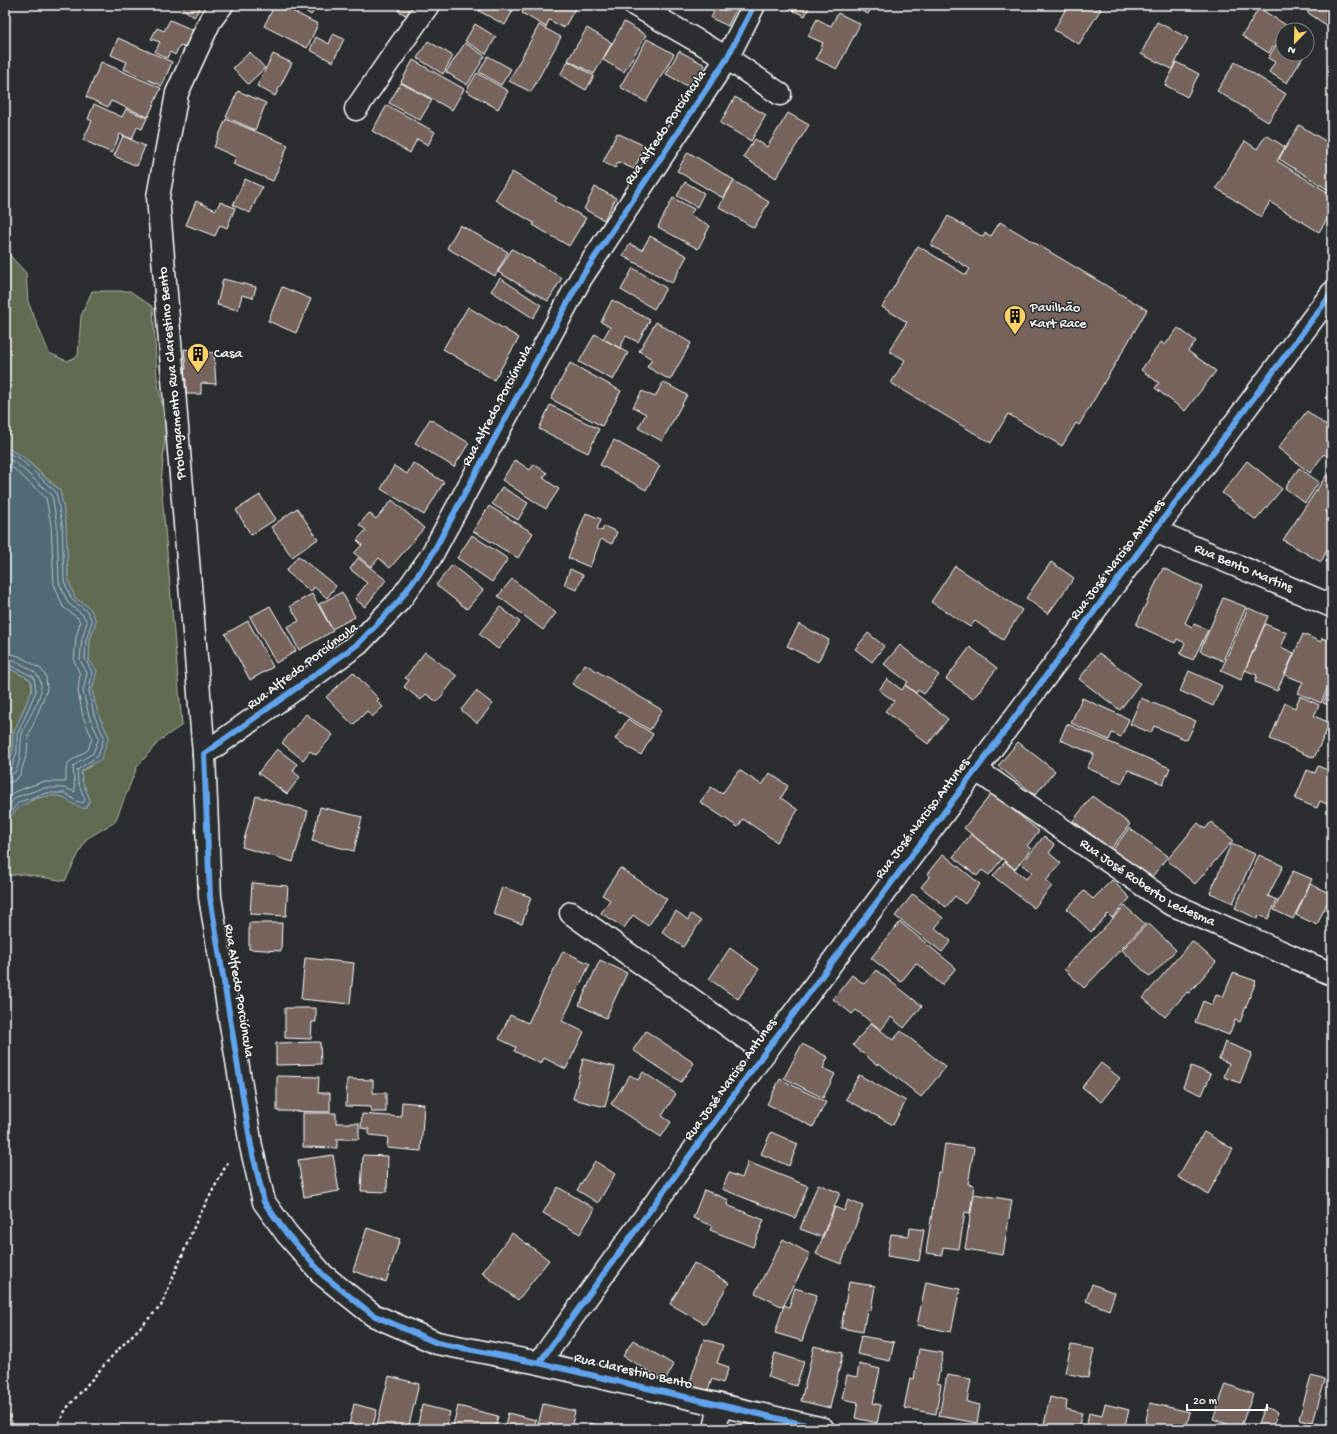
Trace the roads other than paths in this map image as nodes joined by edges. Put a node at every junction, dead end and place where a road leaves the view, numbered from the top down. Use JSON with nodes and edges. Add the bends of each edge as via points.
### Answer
{"nodes":[{"id":1,"x":222,"y":5,"type":"edge"},
{"id":2,"x":428,"y":5,"type":"edge"},
{"id":3,"x":635,"y":5,"type":"edge"},
{"id":4,"x":754,"y":5,"type":"edge"},
{"id":5,"x":727,"y":58,"type":"junction"},
{"id":6,"x":780,"y":94,"type":"dead end"},
{"id":7,"x":356,"y":109,"type":"dead end"},
{"id":8,"x":1332,"y":293,"type":"edge"},
{"id":9,"x":1155,"y":531,"type":"junction"},
{"id":10,"x":1332,"y":606,"type":"edge"},
{"id":11,"x":204,"y":754,"type":"junction"},
{"id":12,"x":975,"y":769,"type":"junction"},
{"id":13,"x":571,"y":913,"type":"dead end"},
{"id":14,"x":1332,"y":974,"type":"edge"},
{"id":15,"x":765,"y":1052,"type":"junction"},
{"id":16,"x":436,"y":1343,"type":"joint"},
{"id":17,"x":539,"y":1363,"type":"junction"},
{"id":18,"x":720,"y":1405,"type":"junction"},
{"id":19,"x":715,"y":1429,"type":"edge"},
{"id":20,"x":823,"y":1429,"type":"edge"}],
"edges":[{"from":1,"to":11,"type":"street","name":"Prolongamento Rua Clarestino Bento","via":[[210,21],[177,93],[158,197]]},
{"from":2,"to":7,"type":"street"},
{"from":3,"to":5,"type":"street"},
{"from":4,"to":5,"type":"street","name":"Rua Alfredo Porciúncula"},
{"from":5,"to":6,"type":"street"},
{"from":5,"to":11,"type":"street","name":"Rua Alfredo Porciúncula","via":[[581,278],[430,558],[399,601],[358,644]]},
{"from":8,"to":9,"type":"street","name":"Rua José Narciso Antunes"},
{"from":9,"to":10,"type":"street","name":"Rua Bento Martins"},
{"from":9,"to":12,"type":"street","name":"Rua José Narciso Antunes"},
{"from":11,"to":16,"type":"street","name":"Rua Alfredo Porciúncula","via":[[210,898],[252,1146],[264,1202],[322,1275],[373,1315]]},
{"from":12,"to":14,"type":"street","name":"Rua José Roberto Ledesma","via":[[1169,903]]},
{"from":12,"to":15,"type":"street","name":"Rua José Narciso Antunes"},
{"from":13,"to":15,"type":"street"},
{"from":15,"to":17,"type":"street","name":"Rua José Narciso Antunes"},
{"from":16,"to":17,"type":"street","name":"Rua Clarestino Bento"},
{"from":17,"to":18,"type":"street","name":"Rua Clarestino Bento"},
{"from":18,"to":19,"type":"street"},
{"from":18,"to":20,"type":"street","name":"Rua Clarestino Bento"}]}
